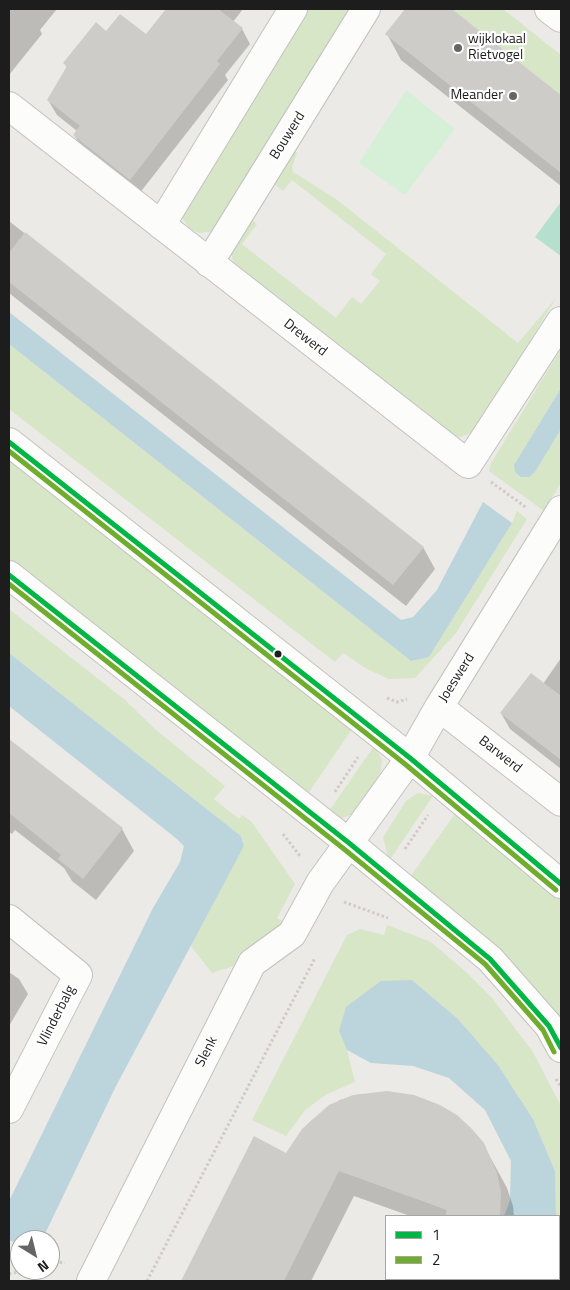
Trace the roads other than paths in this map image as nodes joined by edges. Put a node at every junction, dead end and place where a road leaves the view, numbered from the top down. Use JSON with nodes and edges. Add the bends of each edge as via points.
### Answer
{"nodes":[{"id":1,"x":293,"y":9,"type":"edge"},
{"id":2,"x":366,"y":9,"type":"edge"},
{"id":3,"x":549,"y":9,"type":"edge"},
{"id":4,"x":561,"y":18,"type":"edge"},
{"id":5,"x":9,"y":106,"type":"edge"},
{"id":6,"x":161,"y":225,"type":"junction"},
{"id":7,"x":209,"y":263,"type":"junction"},
{"id":8,"x":561,"y":321,"type":"edge"},
{"id":9,"x":9,"y":442,"type":"edge"},
{"id":10,"x":556,"y":518,"type":"edge"},
{"id":11,"x":9,"y":576,"type":"edge"},
{"id":12,"x":439,"y":707,"type":"junction"},
{"id":13,"x":410,"y":758,"type":"junction"},
{"id":14,"x":561,"y":802,"type":"edge"},
{"id":15,"x":350,"y":843,"type":"junction"},
{"id":16,"x":561,"y":884,"type":"edge"},
{"id":17,"x":9,"y":919,"type":"edge"},
{"id":18,"x":561,"y":1048,"type":"edge"},
{"id":19,"x":9,"y":1109,"type":"edge"},
{"id":20,"x":91,"y":1281,"type":"edge"}],
"edges":[{"from":1,"to":6,"type":"street"},
{"from":2,"to":7,"type":"street","name":"Bouwerd"},
{"from":3,"to":4,"type":"street"},
{"from":5,"to":6,"type":"street","name":"Drewerd"},
{"from":6,"to":7,"type":"street","name":"Drewerd"},
{"from":7,"to":8,"type":"street","name":"Drewerd","via":[[468,464]]},
{"from":9,"to":13,"type":"street"},
{"from":10,"to":12,"type":"street","name":"Joeswerd"},
{"from":11,"to":15,"type":"street"},
{"from":12,"to":13,"type":"street","name":"Joeswerd"},
{"from":12,"to":14,"type":"street","name":"Barwerd"},
{"from":13,"to":15,"type":"street","name":"Joeswerd"},
{"from":13,"to":16,"type":"street"},
{"from":15,"to":18,"type":"street","via":[[490,959],[549,1026]]},
{"from":15,"to":20,"type":"street","name":"Slenk","via":[[320,883],[292,934],[252,963]]},
{"from":17,"to":19,"type":"street","name":"Vlinderbalg","via":[[78,974]]}]}
